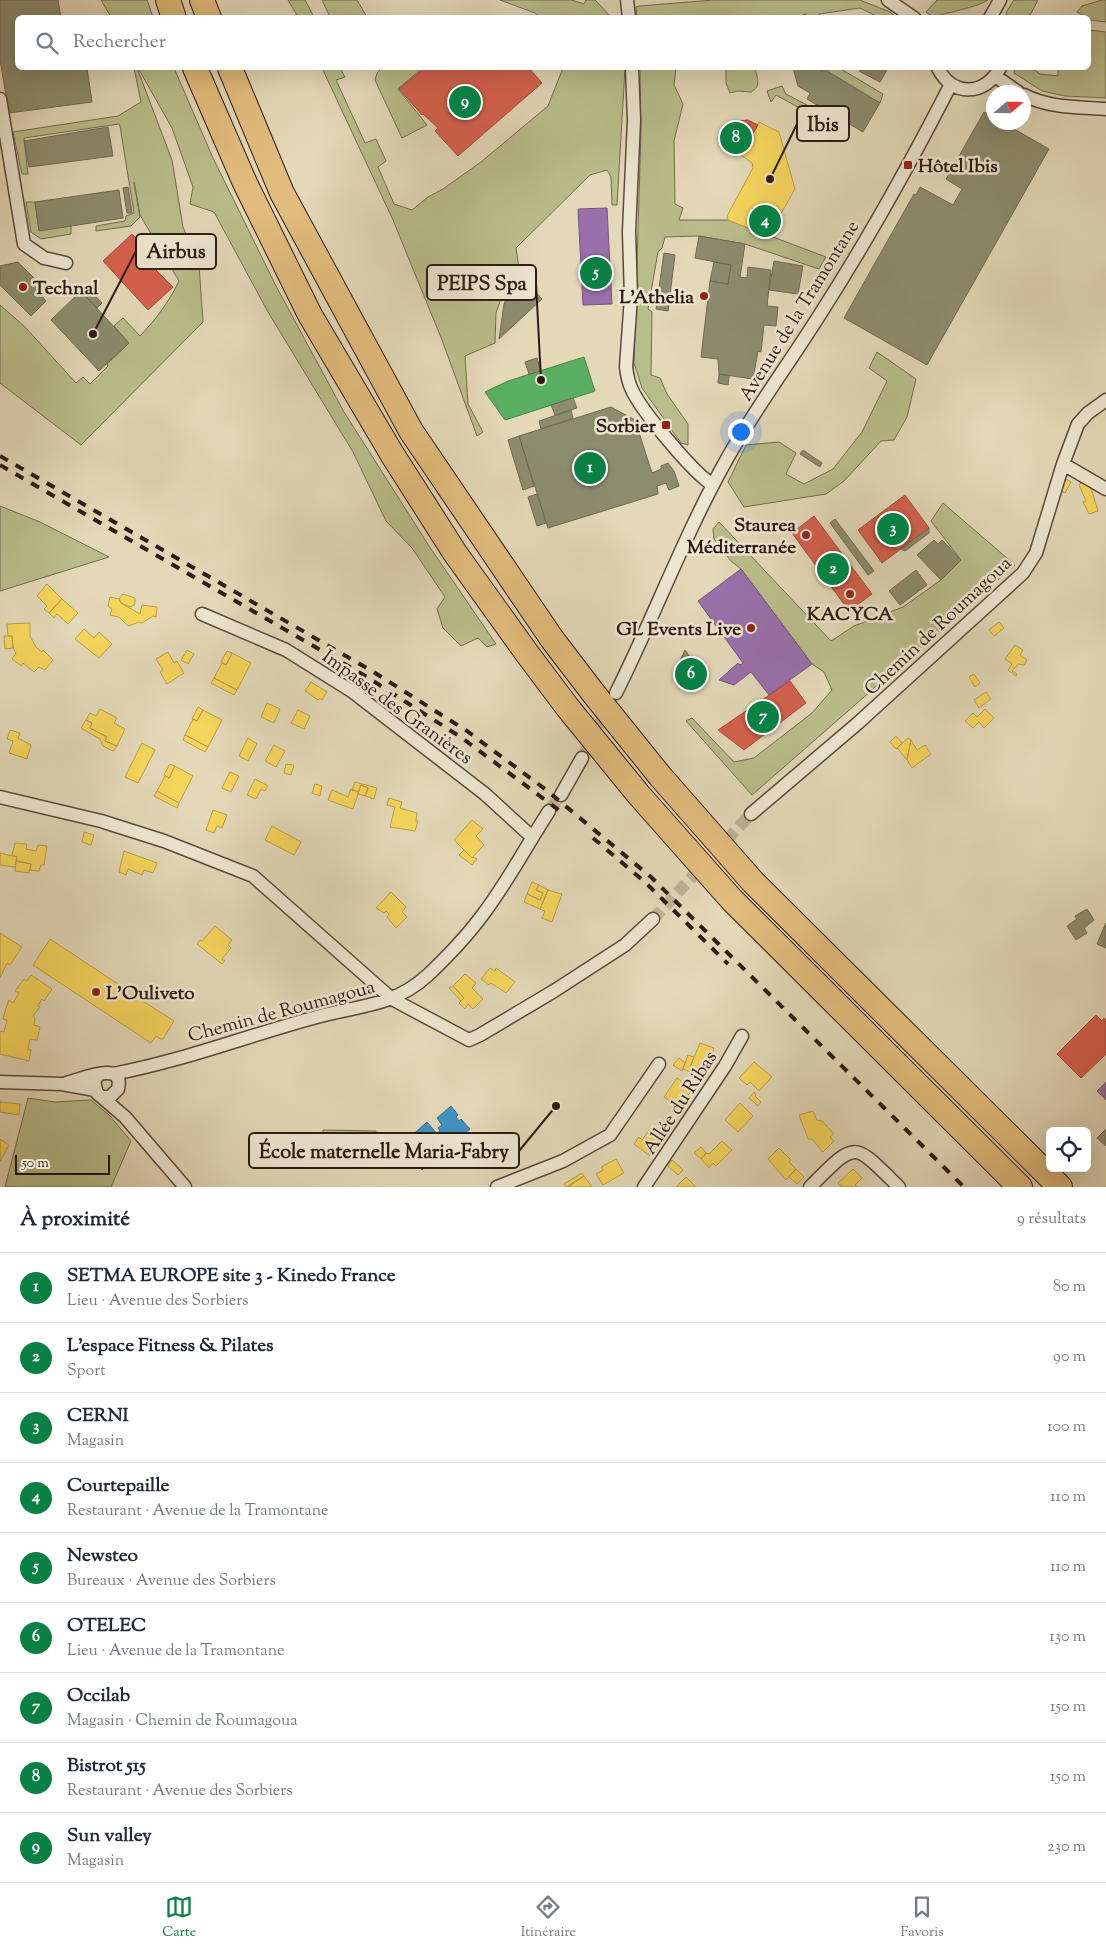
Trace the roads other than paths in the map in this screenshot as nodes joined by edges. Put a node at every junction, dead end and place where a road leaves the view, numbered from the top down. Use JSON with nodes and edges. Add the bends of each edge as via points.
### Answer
{"nodes":[{"id":1,"x":168,"y":0,"type":"edge"},
{"id":2,"x":202,"y":0,"type":"edge"},
{"id":3,"x":627,"y":0,"type":"edge"},
{"id":4,"x":888,"y":0,"type":"edge"},
{"id":5,"x":1000,"y":0,"type":"edge"},
{"id":6,"x":173,"y":15,"type":"edge"},
{"id":7,"x":208,"y":15,"type":"edge"},
{"id":8,"x":629,"y":15,"type":"edge"},
{"id":9,"x":910,"y":15,"type":"edge"},
{"id":10,"x":992,"y":15,"type":"edge"},
{"id":11,"x":196,"y":70,"type":"edge"},
{"id":12,"x":231,"y":70,"type":"edge"},
{"id":13,"x":632,"y":70,"type":"edge"},
{"id":14,"x":939,"y":70,"type":"edge"},
{"id":15,"x":998,"y":72,"type":"edge"},
{"id":16,"x":951,"y":84,"type":"junction"},
{"id":17,"x":1011,"y":85,"type":"edge"},
{"id":18,"x":0,"y":98,"type":"edge"},
{"id":19,"x":1031,"y":99,"type":"edge"},
{"id":20,"x":1106,"y":109,"type":"edge"},
{"id":21,"x":66,"y":263,"type":"dead end"},
{"id":22,"x":1106,"y":400,"type":"edge"},
{"id":23,"x":1063,"y":464,"type":"junction"},
{"id":24,"x":713,"y":485,"type":"junction"},
{"id":25,"x":1106,"y":489,"type":"edge"},
{"id":26,"x":202,"y":614,"type":"dead end"},
{"id":27,"x":616,"y":693,"type":"tunnel mouth"},
{"id":28,"x":582,"y":758,"type":"tunnel mouth"},
{"id":29,"x":561,"y":795,"type":"tunnel mouth"},
{"id":30,"x":0,"y":796,"type":"edge"},
{"id":31,"x":549,"y":811,"type":"tunnel mouth"},
{"id":32,"x":752,"y":814,"type":"tunnel mouth"},
{"id":33,"x":532,"y":838,"type":"junction"},
{"id":34,"x":653,"y":919,"type":"tunnel mouth"},
{"id":35,"x":392,"y":999,"type":"junction"},
{"id":36,"x":742,"y":1036,"type":"dead end"},
{"id":37,"x":659,"y":1064,"type":"dead end"},
{"id":38,"x":98,"y":1075,"type":"junction"},
{"id":39,"x":0,"y":1082,"type":"edge"},
{"id":40,"x":117,"y":1083,"type":"junction"},
{"id":41,"x":62,"y":1084,"type":"junction"},
{"id":42,"x":99,"y":1093,"type":"junction"},
{"id":43,"x":125,"y":1117,"type":"junction"},
{"id":44,"x":185,"y":1187,"type":"edge"},
{"id":45,"x":497,"y":1187,"type":"edge"},
{"id":46,"x":644,"y":1187,"type":"edge"},
{"id":47,"x":810,"y":1187,"type":"edge"},
{"id":48,"x":899,"y":1187,"type":"edge"},
{"id":49,"x":1020,"y":1187,"type":"edge"},
{"id":50,"x":1060,"y":1187,"type":"edge"}],
"edges":[{"from":1,"to":6,"type":"highway"},
{"from":2,"to":7,"type":"highway"},
{"from":3,"to":8,"type":"street"},
{"from":4,"to":9,"type":"street"},
{"from":5,"to":10,"type":"street"},
{"from":11,"to":49,"type":"highway","via":[[245,183],[310,315],[402,471],[455,553],[526,652],[639,795],[732,900]]},
{"from":12,"to":50,"type":"highway","via":[[282,193],[411,431],[552,639],[660,776],[753,882]]},
{"from":13,"to":24,"type":"street","via":[[634,120],[628,232],[631,297],[627,378],[649,415],[683,458]]},
{"from":14,"to":16,"type":"street"},
{"from":15,"to":16,"type":"street","via":[[975,89]]},
{"from":15,"to":17,"type":"street"},
{"from":16,"to":24,"type":"street","name":"Avenue de la Tramontane","via":[[825,307],[728,456]]},
{"from":18,"to":21,"type":"street","via":[[24,244],[44,258]]},
{"from":19,"to":20,"type":"street","via":[[1054,106]]},
{"from":22,"to":23,"type":"street","name":"Chemin de Roumagoua","via":[[1078,424]]},
{"from":23,"to":25,"type":"street"},
{"from":23,"to":32,"type":"street","name":"Chemin de Roumagoua","via":[[1036,552],[1023,573]]},
{"from":24,"to":27,"type":"street","name":"Avenue de la Tramontane"},
{"from":26,"to":33,"type":"street","name":"Impasse des Granières","via":[[286,650],[353,692],[485,794]]},
{"from":28,"to":29,"type":"street"},
{"from":30,"to":35,"type":"street","via":[[139,833],[253,876]]},
{"from":31,"to":33,"type":"street"},
{"from":33,"to":35,"type":"street","via":[[467,935],[428,975]]},
{"from":34,"to":35,"type":"street","name":"Chemin de Roumagoua","via":[[618,950],[469,1040]]},
{"from":35,"to":40,"type":"street","name":"Chemin de Roumagoua","via":[[316,1017],[144,1068]]},
{"from":36,"to":46,"type":"street","name":"Allée du Ribas"},
{"from":37,"to":45,"type":"street","name":"Allée du Ribas","via":[[610,1135],[563,1161]]},
{"from":38,"to":40,"type":"street","via":[[106,1072]]},
{"from":38,"to":41,"type":"street"},
{"from":38,"to":42,"type":"street","via":[[94,1082]]},
{"from":39,"to":41,"type":"street"},
{"from":40,"to":42,"type":"street","via":[[110,1096]]},
{"from":40,"to":43,"type":"street"},
{"from":41,"to":42,"type":"street"},
{"from":42,"to":43,"type":"street"},
{"from":43,"to":44,"type":"street"},
{"from":47,"to":48,"type":"street","via":[[839,1158],[852,1151],[868,1156]]}]}
